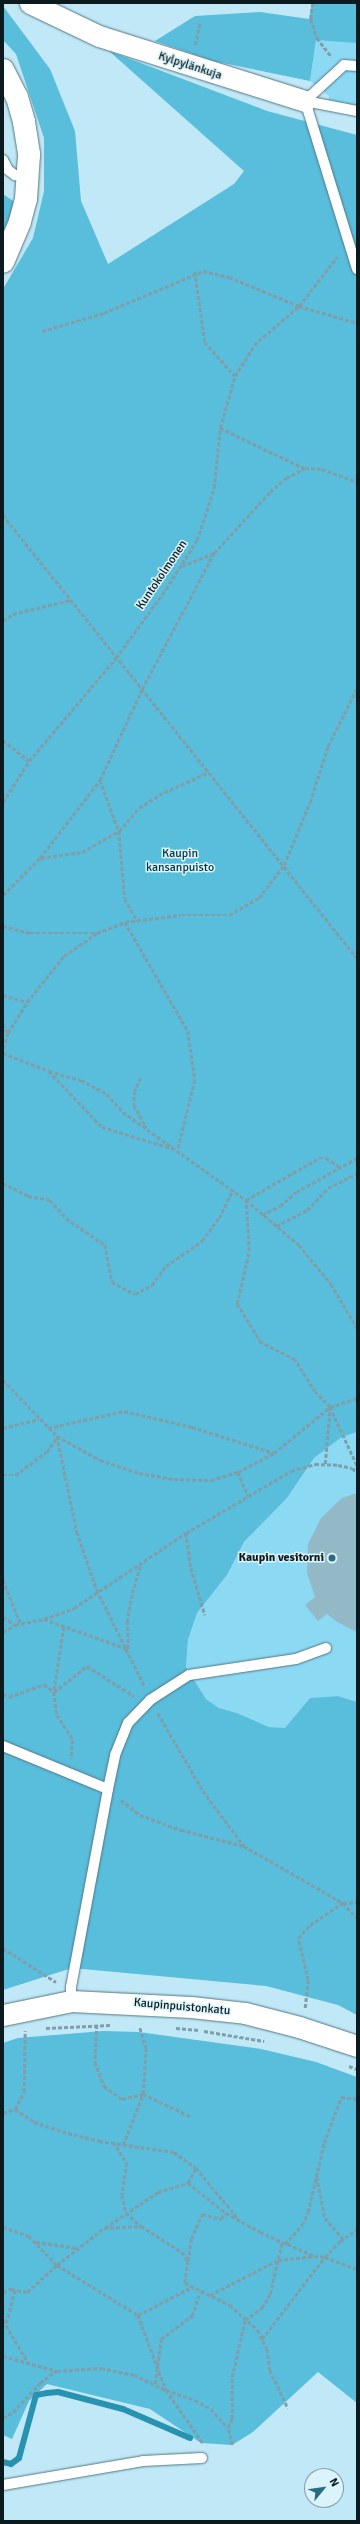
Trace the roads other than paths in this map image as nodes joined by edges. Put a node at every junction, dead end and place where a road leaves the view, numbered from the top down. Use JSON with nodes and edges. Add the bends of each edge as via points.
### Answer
{"nodes":[{"id":1,"x":30,"y":3,"type":"edge"},
{"id":2,"x":357,"y":66,"type":"edge"},
{"id":3,"x":3,"y":70,"type":"edge"},
{"id":4,"x":305,"y":101,"type":"junction"},
{"id":5,"x":357,"y":111,"type":"edge"},
{"id":6,"x":3,"y":160,"type":"edge"},
{"id":7,"x":28,"y":178,"type":"junction"},
{"id":8,"x":3,"y":262,"type":"edge"},
{"id":9,"x":357,"y":269,"type":"edge"},
{"id":10,"x":326,"y":1648,"type":"dead end"},
{"id":11,"x":3,"y":1746,"type":"edge"},
{"id":12,"x":108,"y":1788,"type":"junction"},
{"id":13,"x":71,"y":1994,"type":"junction"},
{"id":14,"x":3,"y":2015,"type":"edge"},
{"id":15,"x":357,"y":2046,"type":"edge"},
{"id":16,"x":202,"y":2458,"type":"road end"},
{"id":17,"x":3,"y":2484,"type":"edge"}],
"edges":[{"from":1,"to":4,"type":"street","name":"Kylpylänkuja","via":[[100,36]]},
{"from":2,"to":4,"type":"lane","via":[[344,65]]},
{"from":3,"to":7,"type":"street","via":[[17,97],[24,122],[29,155]]},
{"from":4,"to":5,"type":"lane","name":"Kylpylänkuja"},
{"from":4,"to":9,"type":"lane"},
{"from":6,"to":7,"type":"lane","via":[[8,170],[15,175]]},
{"from":7,"to":8,"type":"street","via":[[20,222]]},
{"from":10,"to":12,"type":"lane","via":[[296,1659],[189,1675],[149,1701],[128,1723],[115,1755]]},
{"from":11,"to":12,"type":"lane"},
{"from":12,"to":13,"type":"lane"},
{"from":13,"to":14,"type":"street","name":"Kaupinpuistonkatu"},
{"from":13,"to":15,"type":"street","name":"Kaupinpuistonkatu","via":[[245,2013]]},
{"from":16,"to":17,"type":"lane","via":[[144,2461]]}]}
